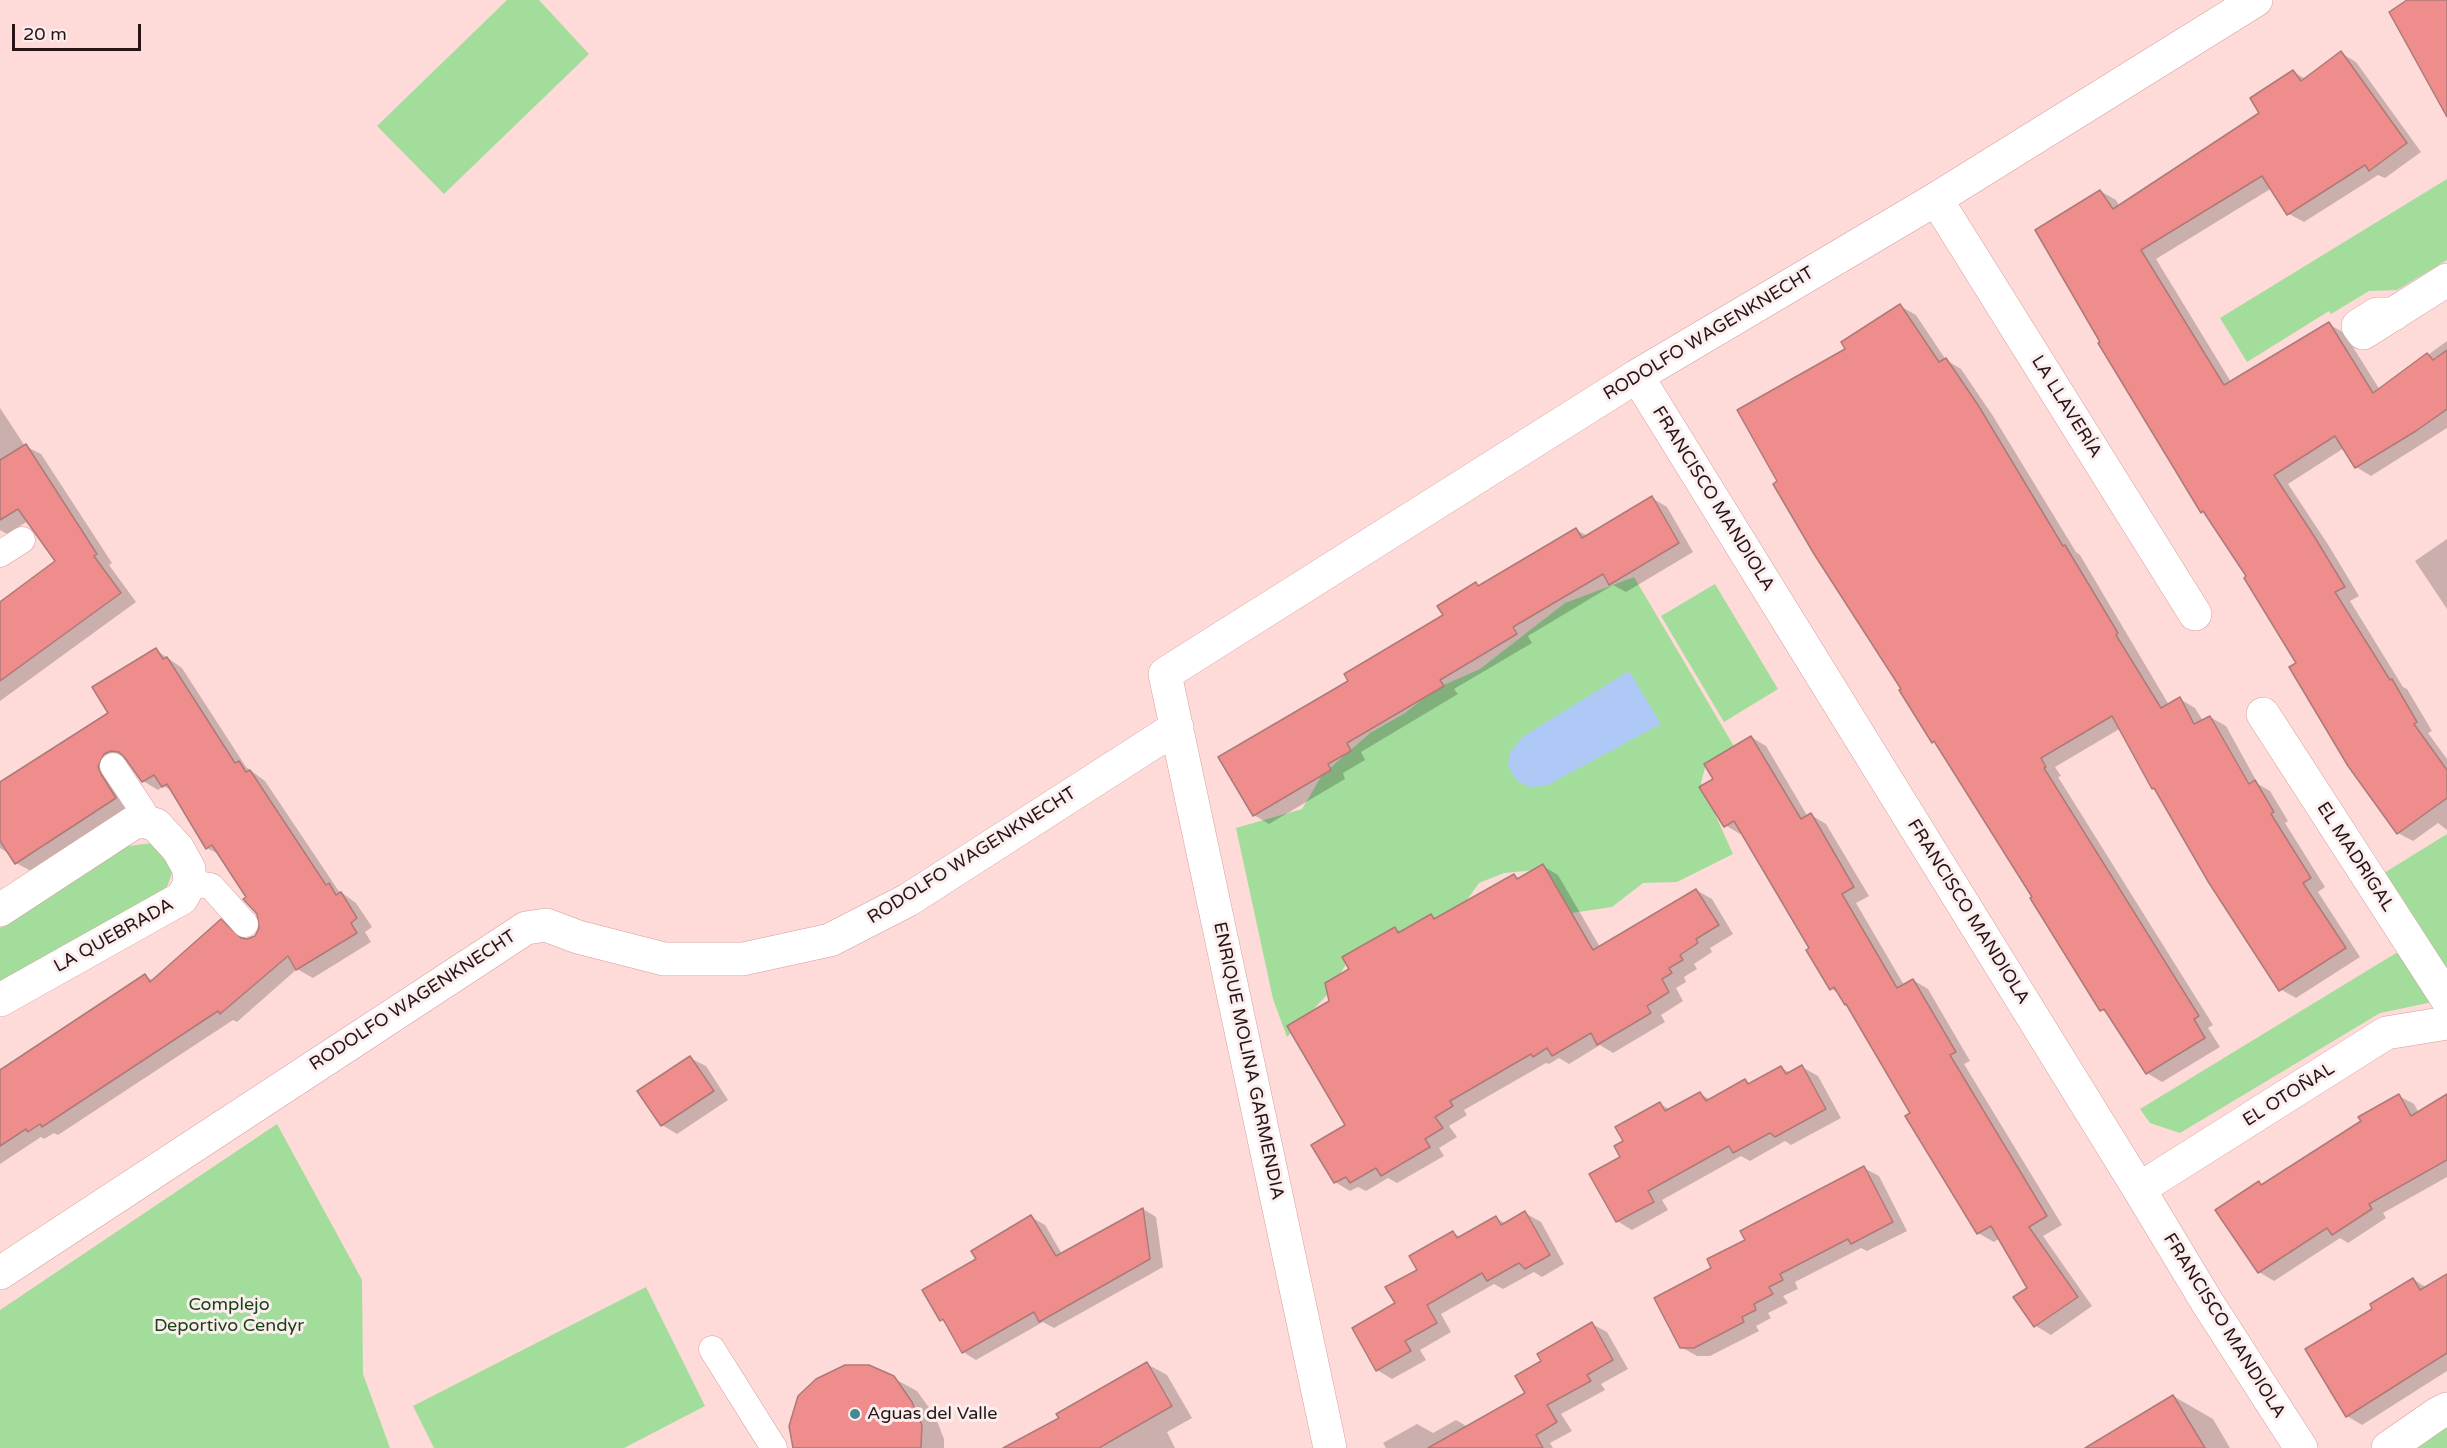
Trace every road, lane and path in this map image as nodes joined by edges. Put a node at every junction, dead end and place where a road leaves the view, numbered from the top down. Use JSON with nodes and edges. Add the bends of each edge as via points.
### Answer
{"nodes":[{"id":1,"x":2256,"y":0,"type":"edge"},
{"id":2,"x":1936,"y":199,"type":"junction"},
{"id":3,"x":2447,"y":280,"type":"edge"},
{"id":4,"x":2394,"y":314,"type":"dead end"},
{"id":5,"x":1637,"y":376,"type":"junction"},
{"id":6,"x":22,"y":540,"type":"dead end"},
{"id":7,"x":0,"y":554,"type":"edge"},
{"id":8,"x":2195,"y":615,"type":"dead end"},
{"id":9,"x":1165,"y":674,"type":"joint"},
{"id":10,"x":2263,"y":714,"type":"dead end"},
{"id":11,"x":1177,"y":727,"type":"junction"},
{"id":12,"x":113,"y":766,"type":"dead end"},
{"id":13,"x":144,"y":821,"type":"junction"},
{"id":14,"x":190,"y":883,"type":"junction"},
{"id":15,"x":0,"y":910,"type":"edge"},
{"id":16,"x":245,"y":924,"type":"dead end"},
{"id":17,"x":2447,"y":999,"type":"edge"},
{"id":18,"x":0,"y":1000,"type":"edge"},
{"id":19,"x":2447,"y":1023,"type":"edge"},
{"id":20,"x":2139,"y":1189,"type":"junction"},
{"id":21,"x":0,"y":1273,"type":"edge"},
{"id":22,"x":712,"y":1349,"type":"dead end"},
{"id":23,"x":2447,"y":1409,"type":"edge"},
{"id":24,"x":774,"y":1448,"type":"edge"},
{"id":25,"x":1330,"y":1448,"type":"edge"},
{"id":26,"x":2301,"y":1448,"type":"edge"},
{"id":27,"x":2388,"y":1448,"type":"edge"}],
"edges":[{"from":1,"to":2,"type":"street","name":"RODOLFO WAGENKNECHT"},
{"from":2,"to":5,"type":"street","name":"RODOLFO WAGENKNECHT"},
{"from":2,"to":8,"type":"street","name":"LA LLAVERÍA"},
{"from":3,"to":4,"type":"street"},
{"from":5,"to":9,"type":"street","name":"RODOLFO WAGENKNECHT"},
{"from":5,"to":20,"type":"street","name":"FRANCISCO MANDIOLA"},
{"from":6,"to":7,"type":"lane"},
{"from":9,"to":11,"type":"street","name":"ENRIQUE MOLINA GARMENDIA"},
{"from":10,"to":17,"type":"street","name":"EL MADRIGAL"},
{"from":11,"to":21,"type":"street","name":"RODOLFO WAGENKNECHT","via":[[908,900],[830,940],[743,959],[664,959],[546,925],[526,928]]},
{"from":11,"to":25,"type":"street","name":"ENRIQUE MOLINA GARMENDIA"},
{"from":12,"to":13,"type":"lane","via":[[143,811]]},
{"from":13,"to":14,"type":"street","name":"LA QUEBRADA","via":[[156,825],[178,849],[189,869]]},
{"from":13,"to":15,"type":"street","via":[[133,823]]},
{"from":14,"to":16,"type":"lane","via":[[211,886]]},
{"from":14,"to":18,"type":"street","name":"LA QUEBRADA","via":[[182,898]]},
{"from":19,"to":20,"type":"street","name":"EL OTOÑAL","via":[[2386,1034]]},
{"from":20,"to":26,"type":"street","name":"FRANCISCO MANDIOLA"},
{"from":22,"to":24,"type":"lane"},
{"from":23,"to":27,"type":"street"}]}
